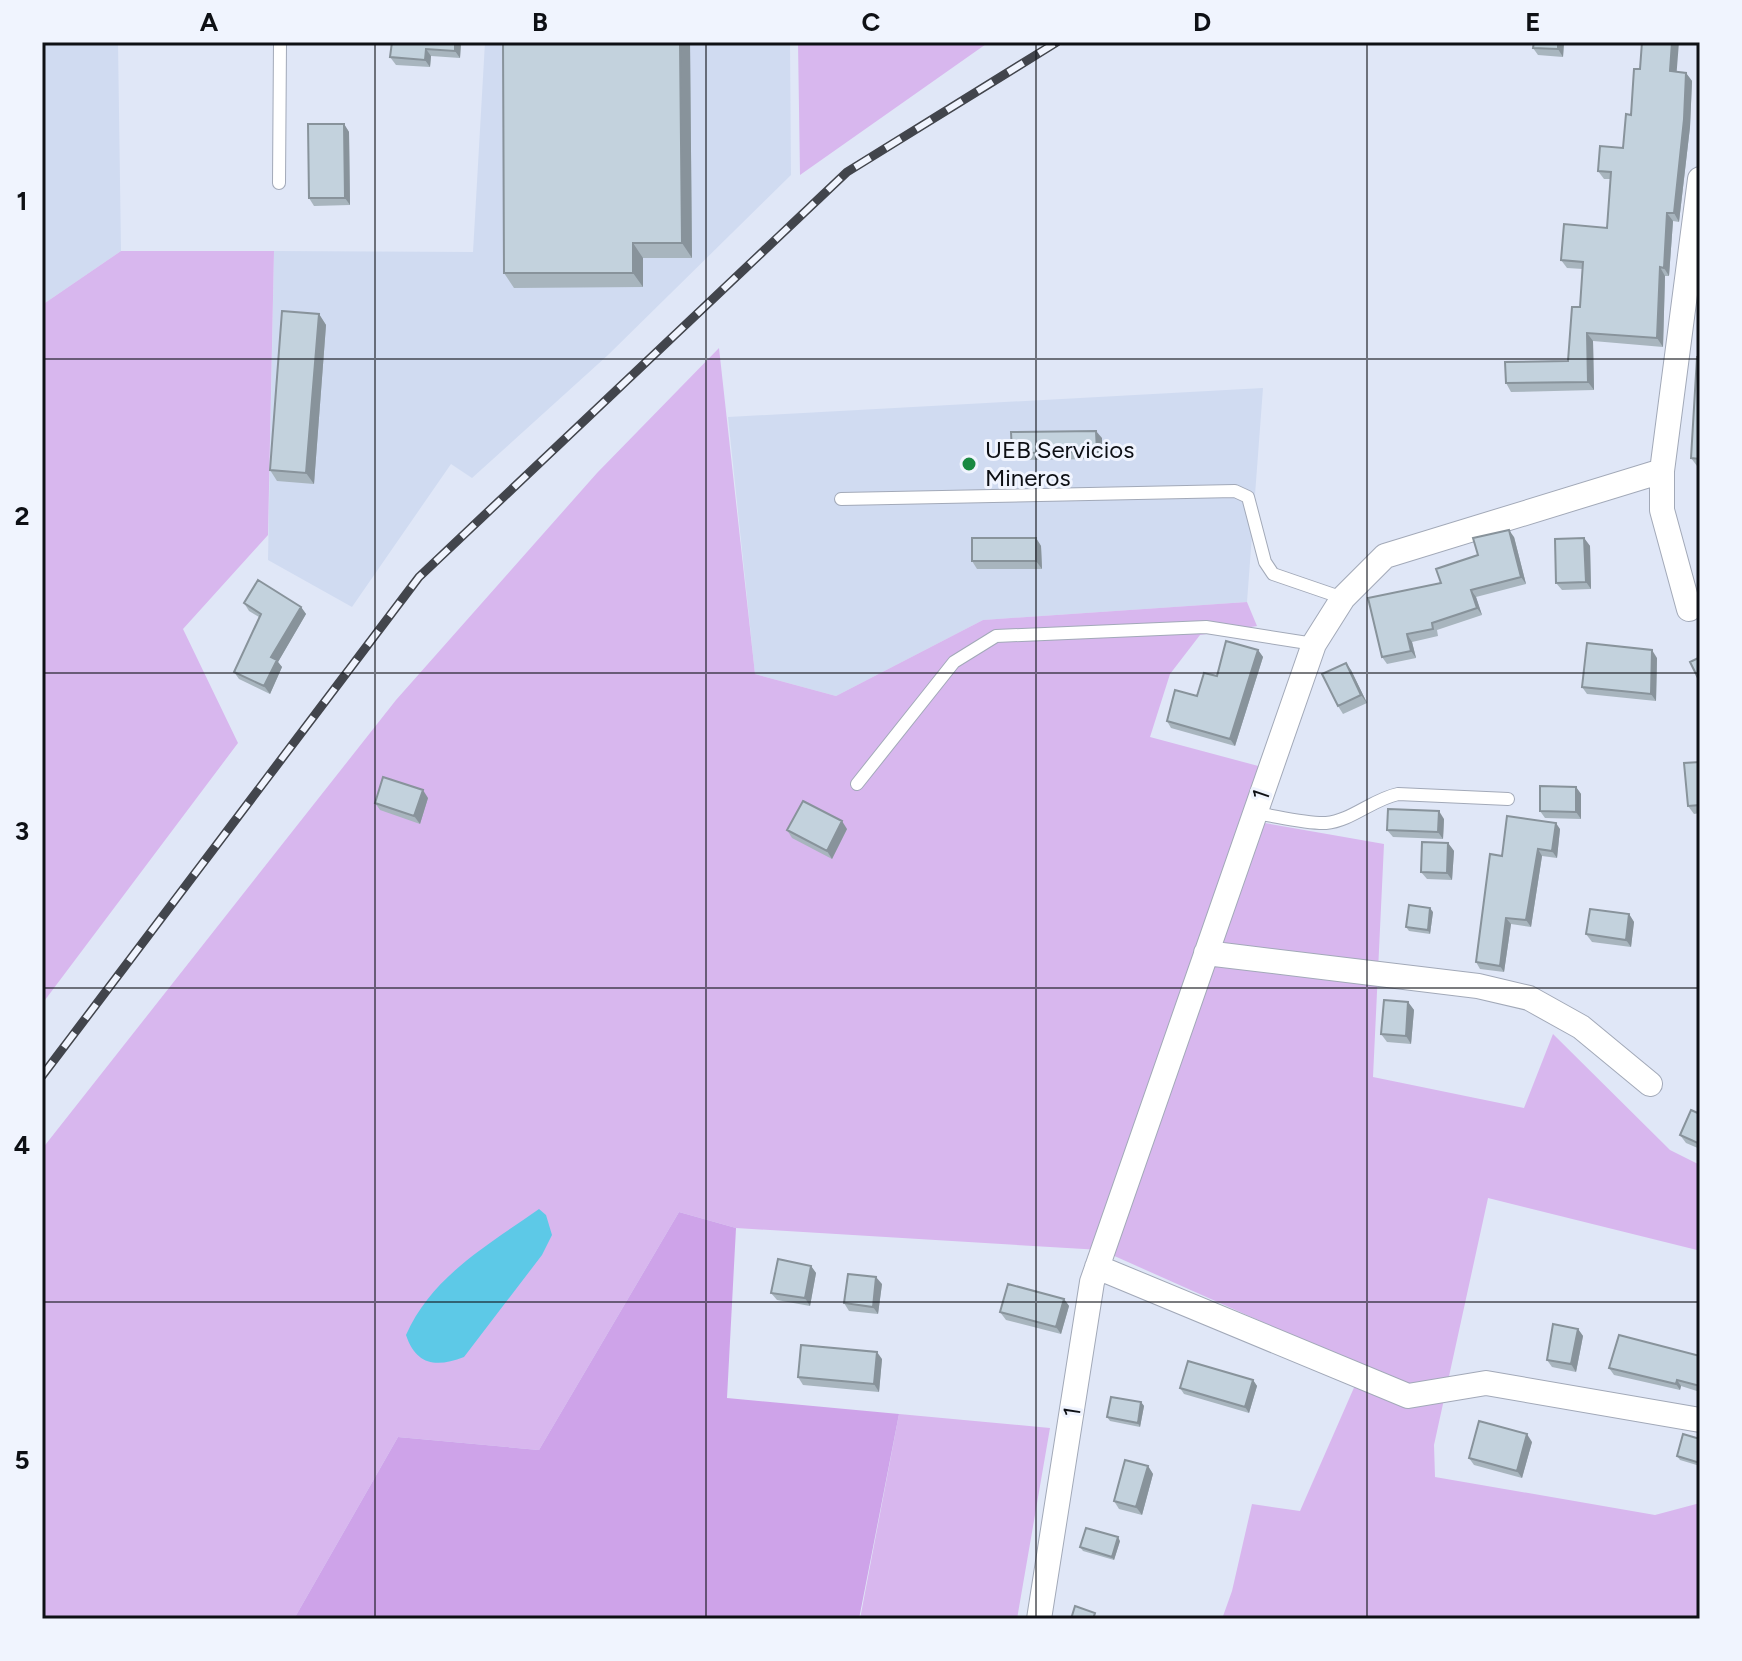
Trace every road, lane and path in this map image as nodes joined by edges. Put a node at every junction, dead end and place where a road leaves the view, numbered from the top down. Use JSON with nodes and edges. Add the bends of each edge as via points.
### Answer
{"nodes":[{"id":1,"x":280,"y":42,"type":"edge"},
{"id":2,"x":1700,"y":179,"type":"edge"},
{"id":3,"x":279,"y":183,"type":"dead end"},
{"id":4,"x":1689,"y":347,"type":"edge"},
{"id":5,"x":1662,"y":471,"type":"junction"},
{"id":6,"x":841,"y":499,"type":"dead end"},
{"id":7,"x":1343,"y":598,"type":"junction"},
{"id":8,"x":1689,"y":609,"type":"dead end"},
{"id":9,"x":1314,"y":644,"type":"junction"},
{"id":10,"x":857,"y":784,"type":"dead end"},
{"id":11,"x":1508,"y":799,"type":"dead end"},
{"id":12,"x":1255,"y":813,"type":"junction"},
{"id":13,"x":1206,"y":953,"type":"junction"},
{"id":14,"x":1650,"y":1084,"type":"dead end"},
{"id":15,"x":1097,"y":1267,"type":"junction"},
{"id":16,"x":1700,"y":1420,"type":"edge"},
{"id":17,"x":1039,"y":1619,"type":"edge"}],
"edges":[{"from":1,"to":3,"type":"lane"},
{"from":2,"to":4,"type":"street"},
{"from":4,"to":5,"type":"street"},
{"from":5,"to":7,"type":"street","name":"1","via":[[1385,556]]},
{"from":5,"to":8,"type":"street","via":[[1662,510]]},
{"from":6,"to":7,"type":"lane","via":[[1235,491],[1248,497],[1273,574]]},
{"from":7,"to":9,"type":"street","name":"1"},
{"from":9,"to":10,"type":"lane","via":[[1206,627],[996,636],[954,662]]},
{"from":9,"to":12,"type":"street","name":"1"},
{"from":11,"to":12,"type":"lane","via":[[1398,794],[1326,823]]},
{"from":12,"to":13,"type":"street","name":"1"},
{"from":13,"to":14,"type":"street","via":[[1478,986],[1529,998],[1581,1027]]},
{"from":13,"to":15,"type":"street","name":"1"},
{"from":15,"to":16,"type":"street","via":[[1408,1396],[1486,1383]]},
{"from":15,"to":17,"type":"street","name":"1"}]}
